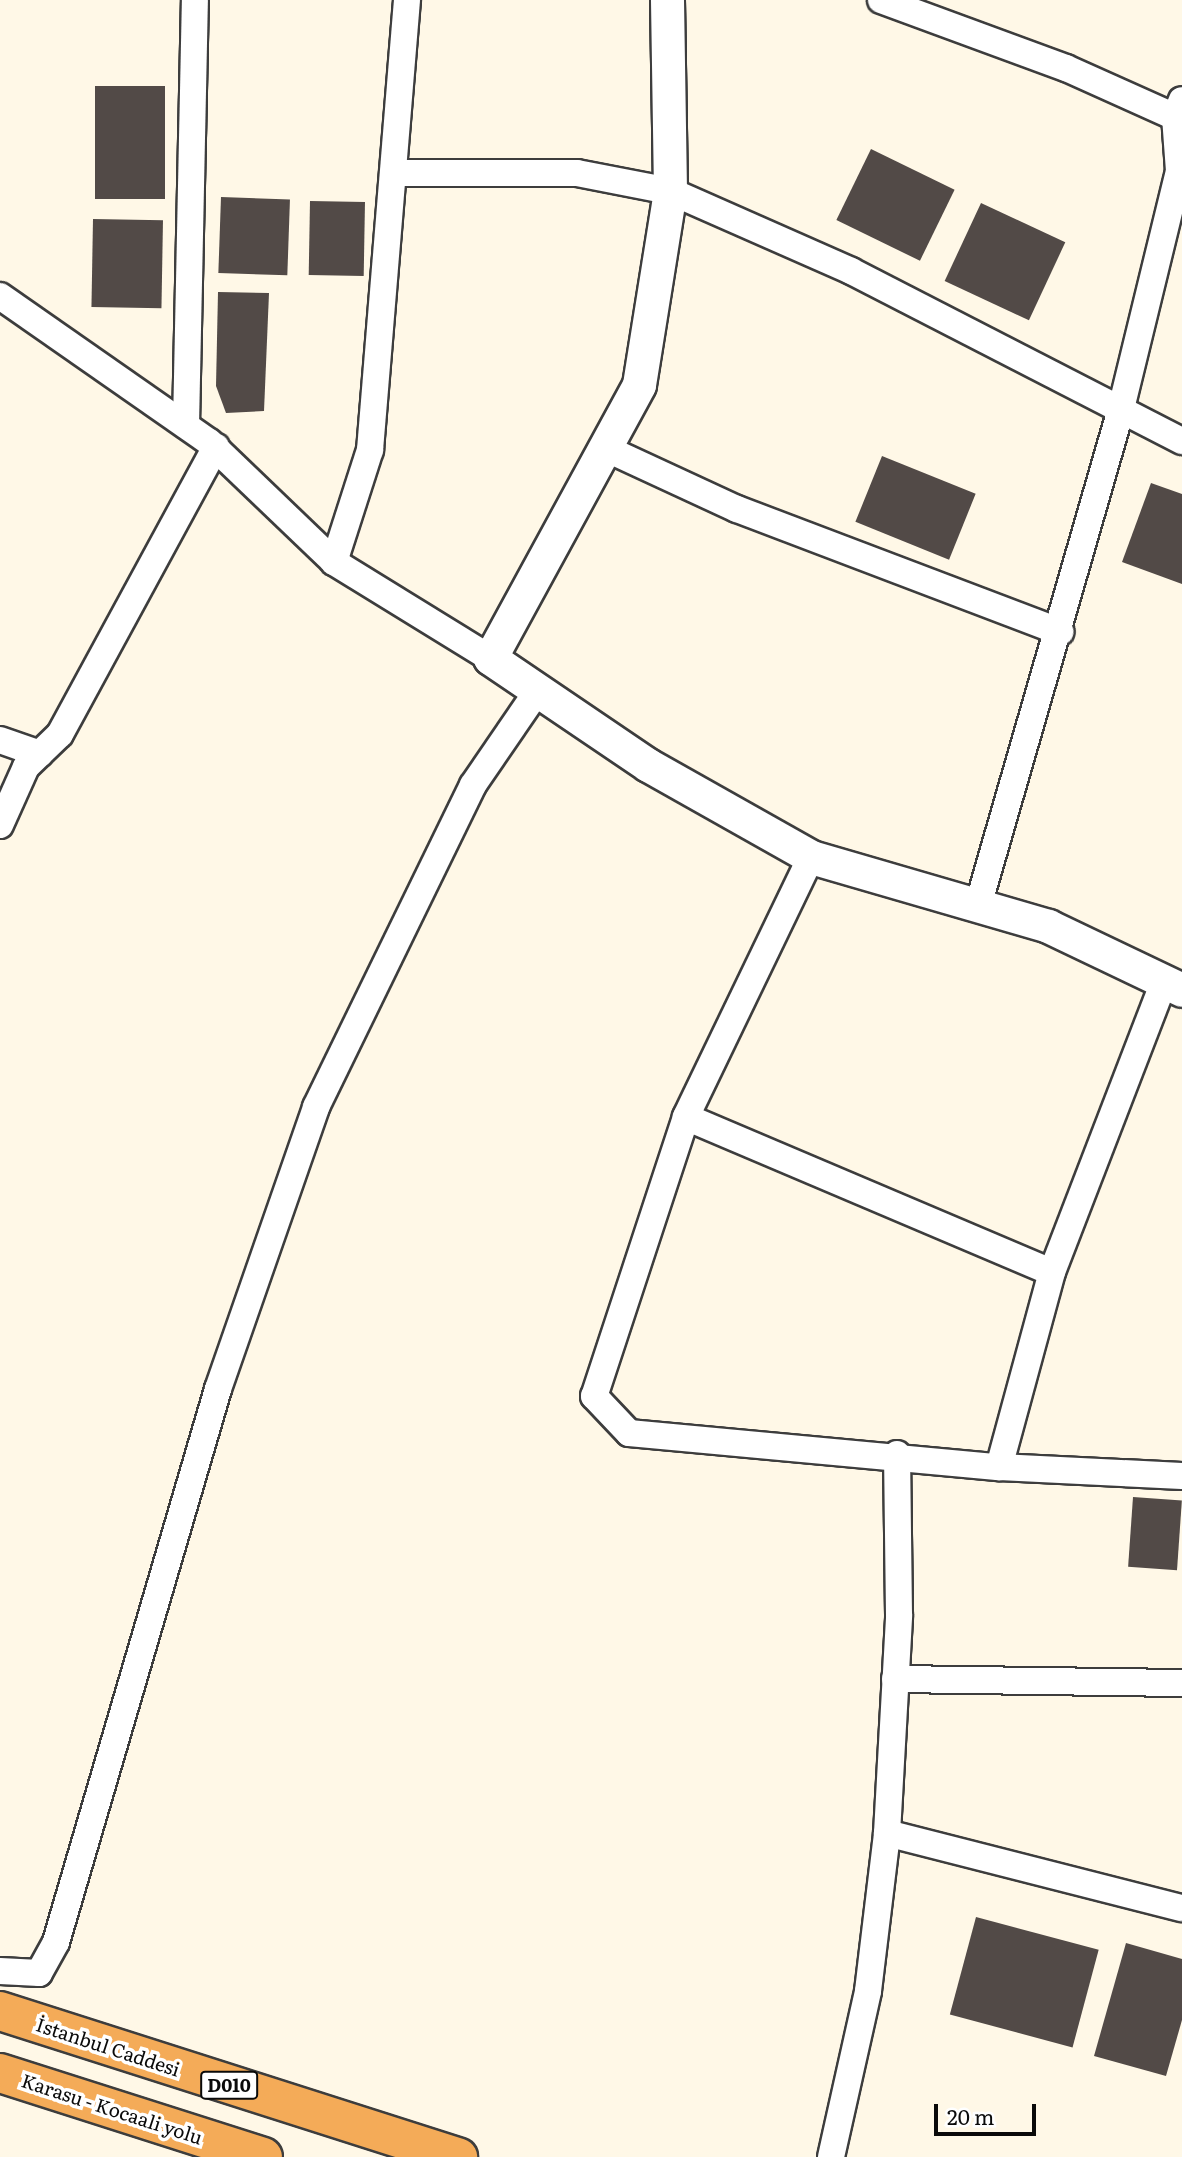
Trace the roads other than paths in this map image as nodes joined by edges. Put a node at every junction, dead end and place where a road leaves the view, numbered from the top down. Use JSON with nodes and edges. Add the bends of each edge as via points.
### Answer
{"nodes":[{"id":1,"x":195,"y":0,"type":"edge"},
{"id":2,"x":407,"y":0,"type":"edge"},
{"id":3,"x":667,"y":0,"type":"edge"},
{"id":4,"x":881,"y":0,"type":"edge"},
{"id":5,"x":1180,"y":115,"type":"edge"},
{"id":6,"x":394,"y":173,"type":"junction"},
{"id":7,"x":670,"y":191,"type":"junction"},
{"id":8,"x":0,"y":296,"type":"edge"},
{"id":9,"x":1120,"y":413,"type":"junction"},
{"id":10,"x":187,"y":425,"type":"junction"},
{"id":11,"x":1182,"y":440,"type":"edge"},
{"id":12,"x":216,"y":447,"type":"junction"},
{"id":13,"x":607,"y":449,"type":"junction"},
{"id":14,"x":334,"y":562,"type":"junction"},
{"id":15,"x":1060,"y":632,"type":"junction"},
{"id":16,"x":490,"y":658,"type":"junction"},
{"id":17,"x":538,"y":690,"type":"junction"},
{"id":18,"x":0,"y":740,"type":"edge"},
{"id":19,"x":40,"y":754,"type":"junction"},
{"id":20,"x":0,"y":825,"type":"edge"},
{"id":21,"x":811,"y":857,"type":"junction"},
{"id":22,"x":979,"y":902,"type":"junction"},
{"id":23,"x":1173,"y":985,"type":"edge"},
{"id":24,"x":686,"y":1117,"type":"junction"},
{"id":25,"x":1052,"y":1272,"type":"junction"},
{"id":26,"x":897,"y":1454,"type":"junction"},
{"id":27,"x":999,"y":1467,"type":"junction"},
{"id":28,"x":1182,"y":1476,"type":"edge"},
{"id":29,"x":895,"y":1679,"type":"junction"},
{"id":30,"x":1182,"y":1684,"type":"edge"},
{"id":31,"x":887,"y":1833,"type":"junction"},
{"id":32,"x":1182,"y":1908,"type":"edge"},
{"id":33,"x":0,"y":1970,"type":"edge"},
{"id":34,"x":0,"y":2011,"type":"edge"},
{"id":35,"x":0,"y":2073,"type":"edge"},
{"id":36,"x":263,"y":2157,"type":"edge"},
{"id":37,"x":458,"y":2157,"type":"edge"},
{"id":38,"x":831,"y":2157,"type":"edge"}],
"edges":[{"from":1,"to":10,"type":"street"},
{"from":2,"to":6,"type":"street"},
{"from":3,"to":7,"type":"street"},
{"from":4,"to":5,"type":"street"},
{"from":5,"to":9,"type":"street","via":[[1179,171]]},
{"from":6,"to":7,"type":"street","via":[[577,173]]},
{"from":6,"to":14,"type":"street","via":[[370,450]]},
{"from":7,"to":9,"type":"street","via":[[851,271]]},
{"from":7,"to":13,"type":"street","via":[[639,385]]},
{"from":8,"to":10,"type":"street"},
{"from":9,"to":11,"type":"street"},
{"from":9,"to":15,"type":"street"},
{"from":10,"to":12,"type":"street"},
{"from":12,"to":14,"type":"street"},
{"from":12,"to":19,"type":"street","via":[[60,734]]},
{"from":13,"to":15,"type":"street","via":[[737,509]]},
{"from":13,"to":16,"type":"street"},
{"from":14,"to":16,"type":"street"},
{"from":15,"to":22,"type":"street"},
{"from":16,"to":17,"type":"street"},
{"from":17,"to":21,"type":"street","via":[[648,765]]},
{"from":17,"to":33,"type":"street","via":[[473,785],[316,1107],[218,1389],[56,1942],[39,1973]]},
{"from":18,"to":19,"type":"street"},
{"from":19,"to":20,"type":"street","via":[[26,767]]},
{"from":21,"to":22,"type":"street","via":[[860,875]]},
{"from":21,"to":24,"type":"street"},
{"from":22,"to":23,"type":"street"},
{"from":23,"to":25,"type":"street"},
{"from":24,"to":25,"type":"street"},
{"from":24,"to":26,"type":"street","via":[[594,1396],[629,1433]]},
{"from":25,"to":27,"type":"street"},
{"from":26,"to":27,"type":"street"},
{"from":26,"to":29,"type":"street"},
{"from":27,"to":28,"type":"street"},
{"from":29,"to":30,"type":"street"},
{"from":29,"to":31,"type":"street"},
{"from":31,"to":32,"type":"street"},
{"from":31,"to":38,"type":"street","via":[[868,1992]]},
{"from":34,"to":37,"type":"highway","name":"İstanbul Caddesi","number":"D010"},
{"from":35,"to":36,"type":"highway","name":"Karasu - Kocaali yolu"}]}
